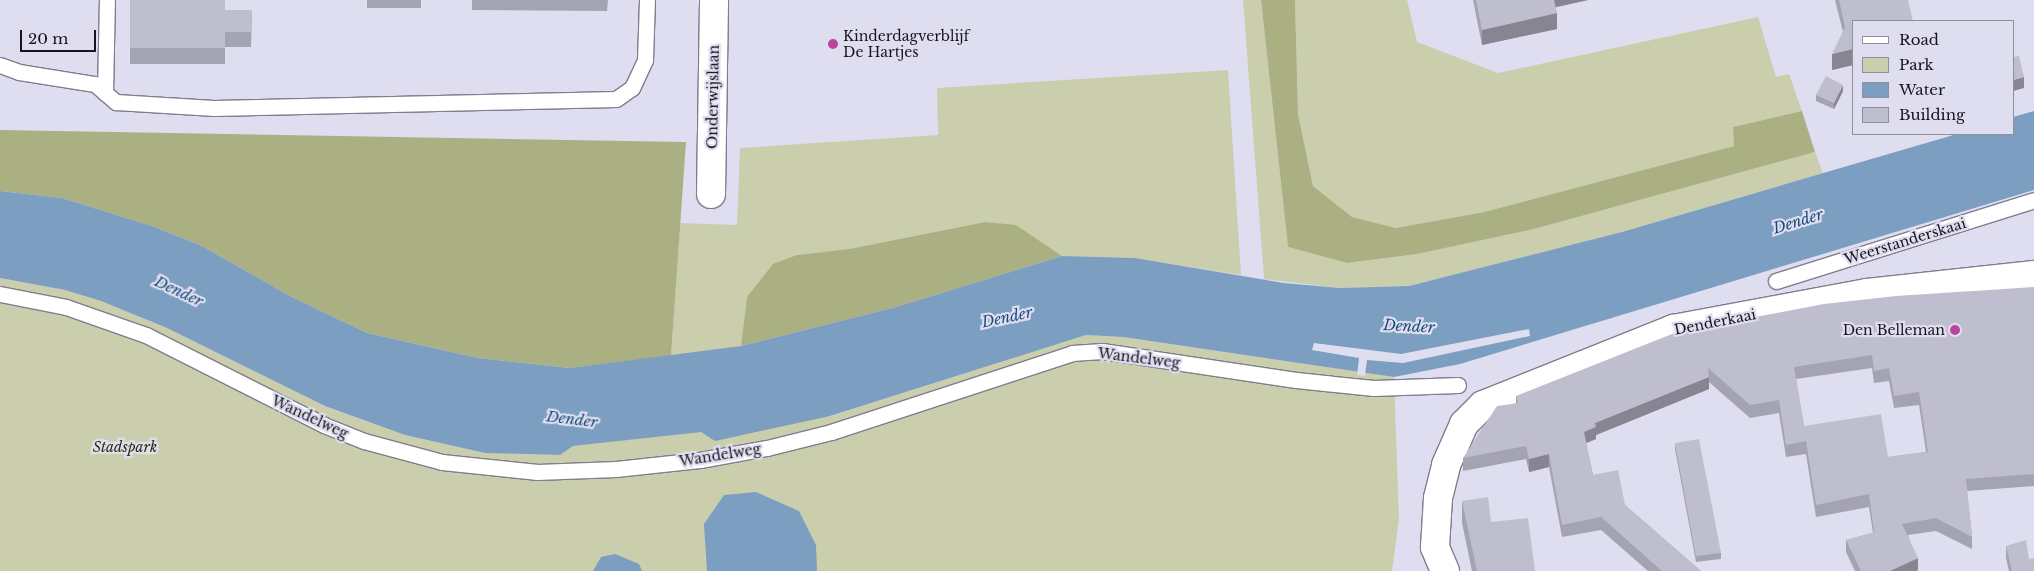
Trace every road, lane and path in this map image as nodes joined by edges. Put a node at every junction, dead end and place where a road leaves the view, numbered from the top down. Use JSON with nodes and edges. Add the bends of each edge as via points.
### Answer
{"nodes":[{"id":1,"x":107,"y":0,"type":"edge"},
{"id":2,"x":647,"y":0,"type":"edge"},
{"id":3,"x":714,"y":0,"type":"edge"},
{"id":4,"x":0,"y":65,"type":"edge"},
{"id":5,"x":105,"y":93,"type":"junction"},
{"id":6,"x":711,"y":194,"type":"dead end"},
{"id":7,"x":2034,"y":200,"type":"edge"},
{"id":8,"x":2034,"y":275,"type":"edge"},
{"id":9,"x":1776,"y":281,"type":"dead end"},
{"id":10,"x":0,"y":294,"type":"edge"},
{"id":11,"x":1458,"y":385,"type":"dead end"},
{"id":12,"x":1445,"y":571,"type":"edge"}],
"edges":[{"from":1,"to":5,"type":"lane"},
{"from":2,"to":5,"type":"lane","via":[[645,60],[632,88],[616,99],[214,108],[116,102]]},
{"from":3,"to":6,"type":"street","name":"Onderwijslaan"},
{"from":4,"to":5,"type":"lane","via":[[19,72],[95,84]]},
{"from":7,"to":9,"type":"lane","name":"Weerstanderskaai"},
{"from":8,"to":12,"type":"street","name":"Denderkaai","via":[[1868,293],[1673,329],[1483,405],[1464,424],[1446,465],[1438,498],[1435,547]]},
{"from":10,"to":11,"type":"lane","name":"Wandelweg","via":[[66,307],[146,335],[316,422],[364,442],[442,462],[537,472],[616,469],[700,460],[767,448],[831,432],[1072,353],[1102,351],[1296,380],[1374,388]]}]}
